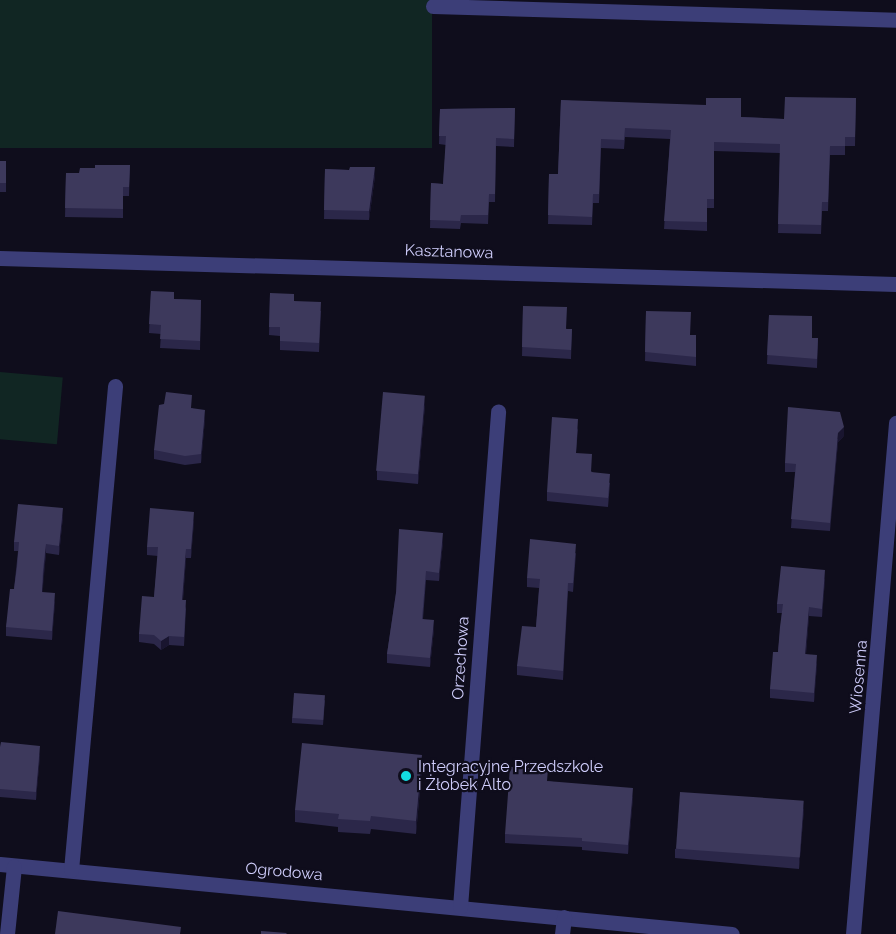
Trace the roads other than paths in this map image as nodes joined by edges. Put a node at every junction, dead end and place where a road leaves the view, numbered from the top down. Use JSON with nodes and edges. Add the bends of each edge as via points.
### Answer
{"nodes":[{"id":1,"x":433,"y":6,"type":"dead end"},
{"id":2,"x":896,"y":20,"type":"edge"},
{"id":3,"x":0,"y":258,"type":"edge"},
{"id":4,"x":896,"y":284,"type":"edge"},
{"id":5,"x":115,"y":386,"type":"dead end"},
{"id":6,"x":498,"y":411,"type":"dead end"},
{"id":7,"x":896,"y":423,"type":"edge"},
{"id":8,"x":7,"y":865,"type":"edge"},
{"id":9,"x":71,"y":870,"type":"junction"},
{"id":10,"x":460,"y":906,"type":"junction"},
{"id":11,"x":564,"y":917,"type":"junction"},
{"id":12,"x":7,"y":934,"type":"edge"},
{"id":13,"x":562,"y":934,"type":"edge"},
{"id":14,"x":732,"y":934,"type":"edge"},
{"id":15,"x":854,"y":934,"type":"edge"}],
"edges":[{"from":1,"to":2,"type":"street"},
{"from":3,"to":4,"type":"street","name":"Kasztanowa"},
{"from":5,"to":9,"type":"street"},
{"from":6,"to":10,"type":"street","name":"Orzechowa"},
{"from":7,"to":15,"type":"street","name":"Wiosenna"},
{"from":8,"to":9,"type":"street","name":"Ogrodowa"},
{"from":8,"to":12,"type":"street"},
{"from":9,"to":10,"type":"street","name":"Ogrodowa"},
{"from":10,"to":11,"type":"street","name":"Ogrodowa"},
{"from":11,"to":13,"type":"street"},
{"from":11,"to":14,"type":"street","name":"Ogrodowa"}]}
